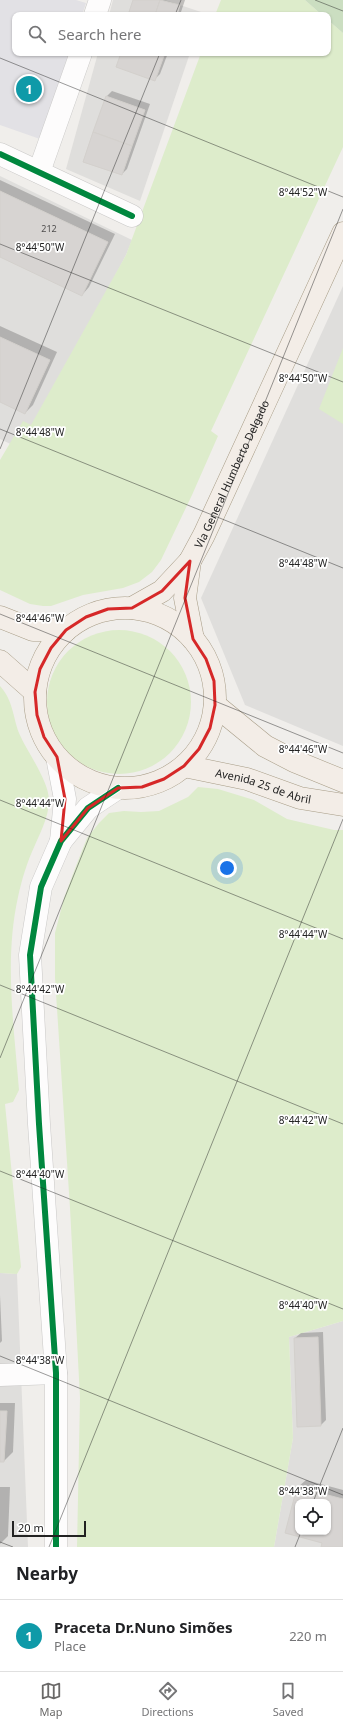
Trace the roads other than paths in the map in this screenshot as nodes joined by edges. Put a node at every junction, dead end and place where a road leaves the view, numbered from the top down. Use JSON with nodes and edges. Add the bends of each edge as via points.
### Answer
{"nodes":[{"id":1,"x":100,"y":0,"type":"edge"},
{"id":2,"x":96,"y":12,"type":"edge"},
{"id":3,"x":81,"y":56,"type":"edge"},
{"id":4,"x":0,"y":154,"type":"edge"},
{"id":5,"x":39,"y":172,"type":"junction"},
{"id":6,"x":132,"y":216,"type":"dead end"},
{"id":7,"x":343,"y":233,"type":"edge"},
{"id":8,"x":190,"y":561,"type":"junction"},
{"id":9,"x":132,"y":608,"type":"junction"},
{"id":10,"x":0,"y":618,"type":"edge"},
{"id":11,"x":66,"y":630,"type":"junction"},
{"id":12,"x":193,"y":639,"type":"junction"},
{"id":13,"x":0,"y":661,"type":"edge"},
{"id":14,"x":36,"y":692,"type":"junction"},
{"id":15,"x":215,"y":705,"type":"junction"},
{"id":16,"x":57,"y":757,"type":"junction"},
{"id":17,"x":184,"y":766,"type":"junction"},
{"id":18,"x":343,"y":781,"type":"edge"},
{"id":19,"x":118,"y":788,"type":"junction"},
{"id":20,"x":343,"y":805,"type":"edge"},
{"id":21,"x":61,"y":842,"type":"junction"},
{"id":22,"x":56,"y":1373,"type":"junction"},
{"id":23,"x":0,"y":1375,"type":"edge"},
{"id":24,"x":56,"y":1547,"type":"edge"}],
"edges":[{"from":1,"to":2,"type":"street"},
{"from":3,"to":5,"type":"street"},
{"from":4,"to":5,"type":"street"},
{"from":5,"to":6,"type":"street"},
{"from":7,"to":8,"type":"main road","name":"Via General Humberto Delgado"},
{"from":8,"to":9,"type":"main road","name":"Via General Humberto Delgado","via":[[162,591]]},
{"from":8,"to":12,"type":"main road","name":"Via General Humberto Delgado","via":[[185,598]]},
{"from":9,"to":11,"type":"main road","via":[[108,610],[86,617]]},
{"from":9,"to":12,"type":"main road","via":[[155,613],[176,623]]},
{"from":10,"to":11,"type":"main road","via":[[33,630]]},
{"from":11,"to":14,"type":"main road","via":[[51,648],[40,669]]},
{"from":12,"to":15,"type":"main road","via":[[206,659],[214,681]]},
{"from":13,"to":14,"type":"main road"},
{"from":14,"to":16,"type":"main road","via":[[37,715],[44,738]]},
{"from":15,"to":17,"type":"main road","via":[[210,728],[200,749]]},
{"from":15,"to":18,"type":"main road","via":[[265,746]]},
{"from":16,"to":19,"type":"main road","via":[[75,773],[96,784]]},
{"from":16,"to":21,"type":"street","via":[[65,799]]},
{"from":17,"to":19,"type":"main road","via":[[164,779],[142,787]]},
{"from":17,"to":20,"type":"main road","name":"Avenida 25 de Abril","via":[[247,779],[300,798]]},
{"from":19,"to":21,"type":"street","via":[[88,808]]},
{"from":21,"to":22,"type":"street","via":[[41,888],[30,955]]},
{"from":22,"to":23,"type":"street"},
{"from":22,"to":24,"type":"street"}]}
